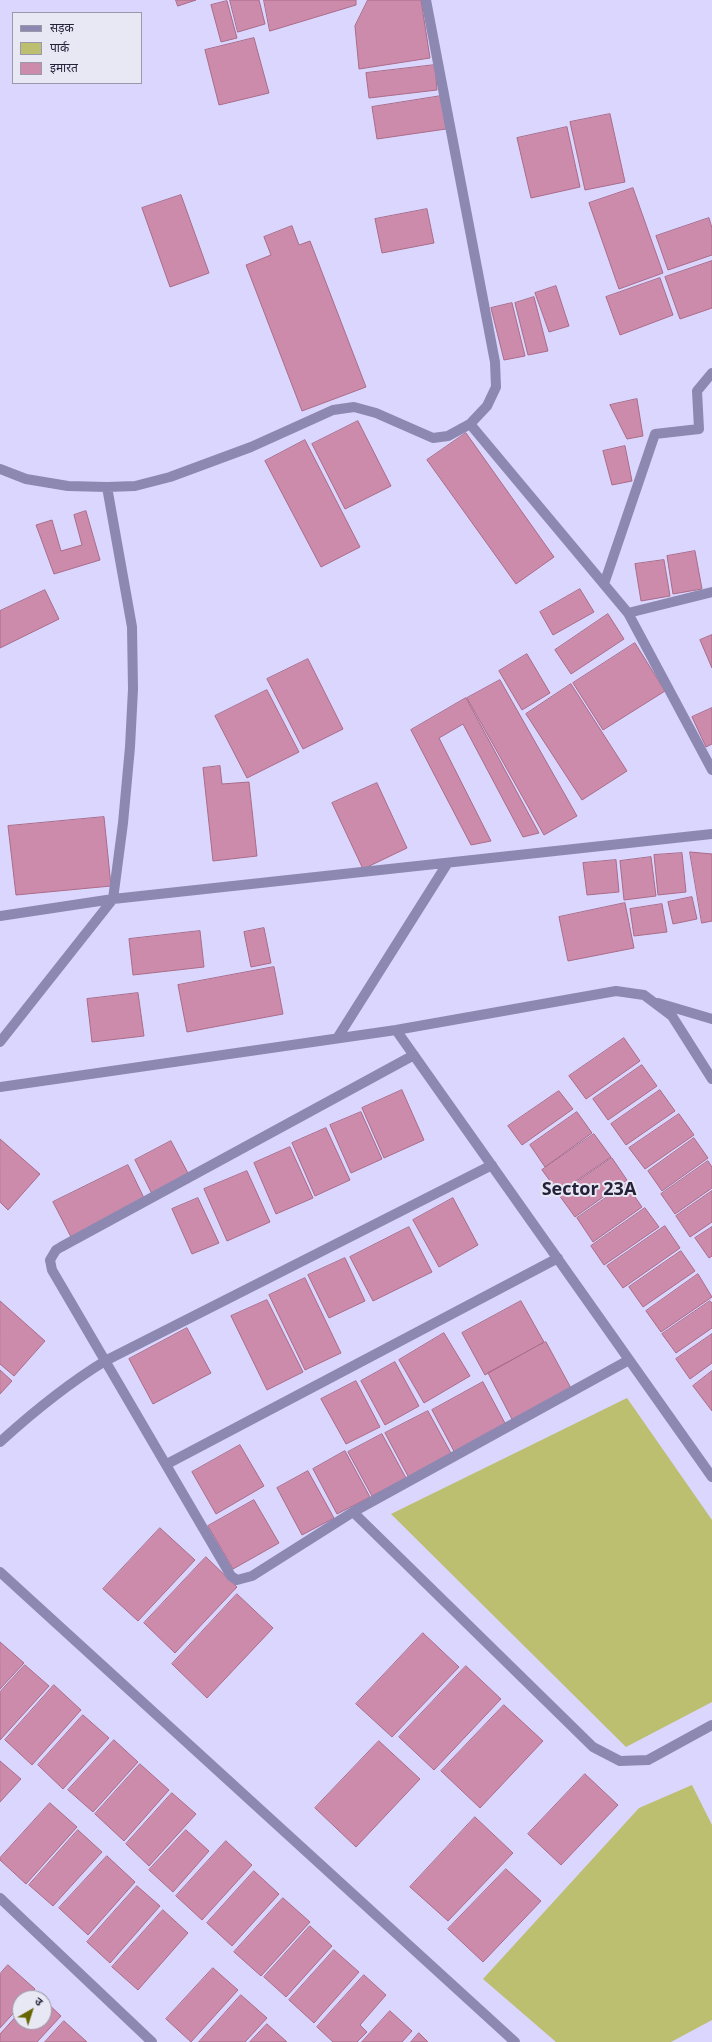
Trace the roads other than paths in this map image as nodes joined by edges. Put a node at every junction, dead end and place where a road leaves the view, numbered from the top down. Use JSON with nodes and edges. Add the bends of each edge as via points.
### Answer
{"nodes":[{"id":1,"x":426,"y":0,"type":"edge"},
{"id":2,"x":712,"y":373,"type":"edge"},
{"id":3,"x":470,"y":424,"type":"junction"},
{"id":4,"x":0,"y":469,"type":"edge"},
{"id":5,"x":107,"y":487,"type":"junction"},
{"id":6,"x":604,"y":584,"type":"junction"},
{"id":7,"x":712,"y":592,"type":"edge"},
{"id":8,"x":628,"y":613,"type":"junction"},
{"id":9,"x":712,"y":770,"type":"edge"},
{"id":10,"x":712,"y":834,"type":"edge"},
{"id":11,"x":447,"y":864,"type":"junction"},
{"id":12,"x":113,"y":898,"type":"junction"},
{"id":13,"x":0,"y":916,"type":"edge"},
{"id":14,"x":652,"y":1001,"type":"junction"},
{"id":15,"x":712,"y":1020,"type":"edge"},
{"id":16,"x":396,"y":1030,"type":"junction"},
{"id":17,"x":338,"y":1037,"type":"junction"},
{"id":18,"x":0,"y":1042,"type":"edge"},
{"id":19,"x":414,"y":1055,"type":"junction"},
{"id":20,"x":712,"y":1079,"type":"edge"},
{"id":21,"x":0,"y":1087,"type":"edge"},
{"id":22,"x":492,"y":1165,"type":"junction"},
{"id":23,"x":558,"y":1258,"type":"junction"},
{"id":24,"x":629,"y":1360,"type":"junction"},
{"id":25,"x":105,"y":1361,"type":"junction"},
{"id":26,"x":0,"y":1442,"type":"edge"},
{"id":27,"x":167,"y":1464,"type":"junction"},
{"id":28,"x":712,"y":1477,"type":"edge"},
{"id":29,"x":353,"y":1512,"type":"junction"},
{"id":30,"x":0,"y":1572,"type":"edge"},
{"id":31,"x":712,"y":1724,"type":"edge"},
{"id":32,"x":0,"y":1898,"type":"edge"},
{"id":33,"x":152,"y":2042,"type":"edge"},
{"id":34,"x":516,"y":2042,"type":"edge"}],
"edges":[{"from":1,"to":3,"type":"street","via":[[495,362],[496,387],[487,406]]},
{"from":2,"to":6,"type":"street","via":[[697,391],[699,429],[655,434]]},
{"from":3,"to":5,"type":"street","via":[[448,436],[433,438],[354,406],[334,410],[251,447],[170,476],[135,486]]},
{"from":3,"to":6,"type":"street"},
{"from":4,"to":5,"type":"street","via":[[26,479],[68,486]]},
{"from":5,"to":12,"type":"street","via":[[132,627],[133,689],[124,823]]},
{"from":6,"to":8,"type":"street"},
{"from":7,"to":8,"type":"street"},
{"from":8,"to":9,"type":"street"},
{"from":10,"to":11,"type":"street"},
{"from":11,"to":12,"type":"street"},
{"from":11,"to":17,"type":"street"},
{"from":12,"to":13,"type":"street"},
{"from":12,"to":18,"type":"street"},
{"from":14,"to":15,"type":"street"},
{"from":14,"to":16,"type":"street","via":[[644,995],[616,991]]},
{"from":14,"to":20,"type":"street","via":[[672,1016]]},
{"from":16,"to":17,"type":"street"},
{"from":16,"to":19,"type":"street"},
{"from":17,"to":21,"type":"street"},
{"from":19,"to":22,"type":"street"},
{"from":19,"to":25,"type":"street","via":[[56,1250],[50,1260],[52,1270]]},
{"from":22,"to":23,"type":"street"},
{"from":22,"to":25,"type":"street"},
{"from":23,"to":24,"type":"street"},
{"from":23,"to":27,"type":"street"},
{"from":24,"to":28,"type":"street"},
{"from":24,"to":29,"type":"street"},
{"from":25,"to":26,"type":"street","via":[[77,1378],[42,1405]]},
{"from":25,"to":27,"type":"street"},
{"from":27,"to":29,"type":"street","via":[[231,1576],[238,1580],[252,1576]]},
{"from":29,"to":31,"type":"street","via":[[593,1747],[620,1761],[648,1760]]},
{"from":30,"to":34,"type":"street"},
{"from":32,"to":33,"type":"street"}]}
